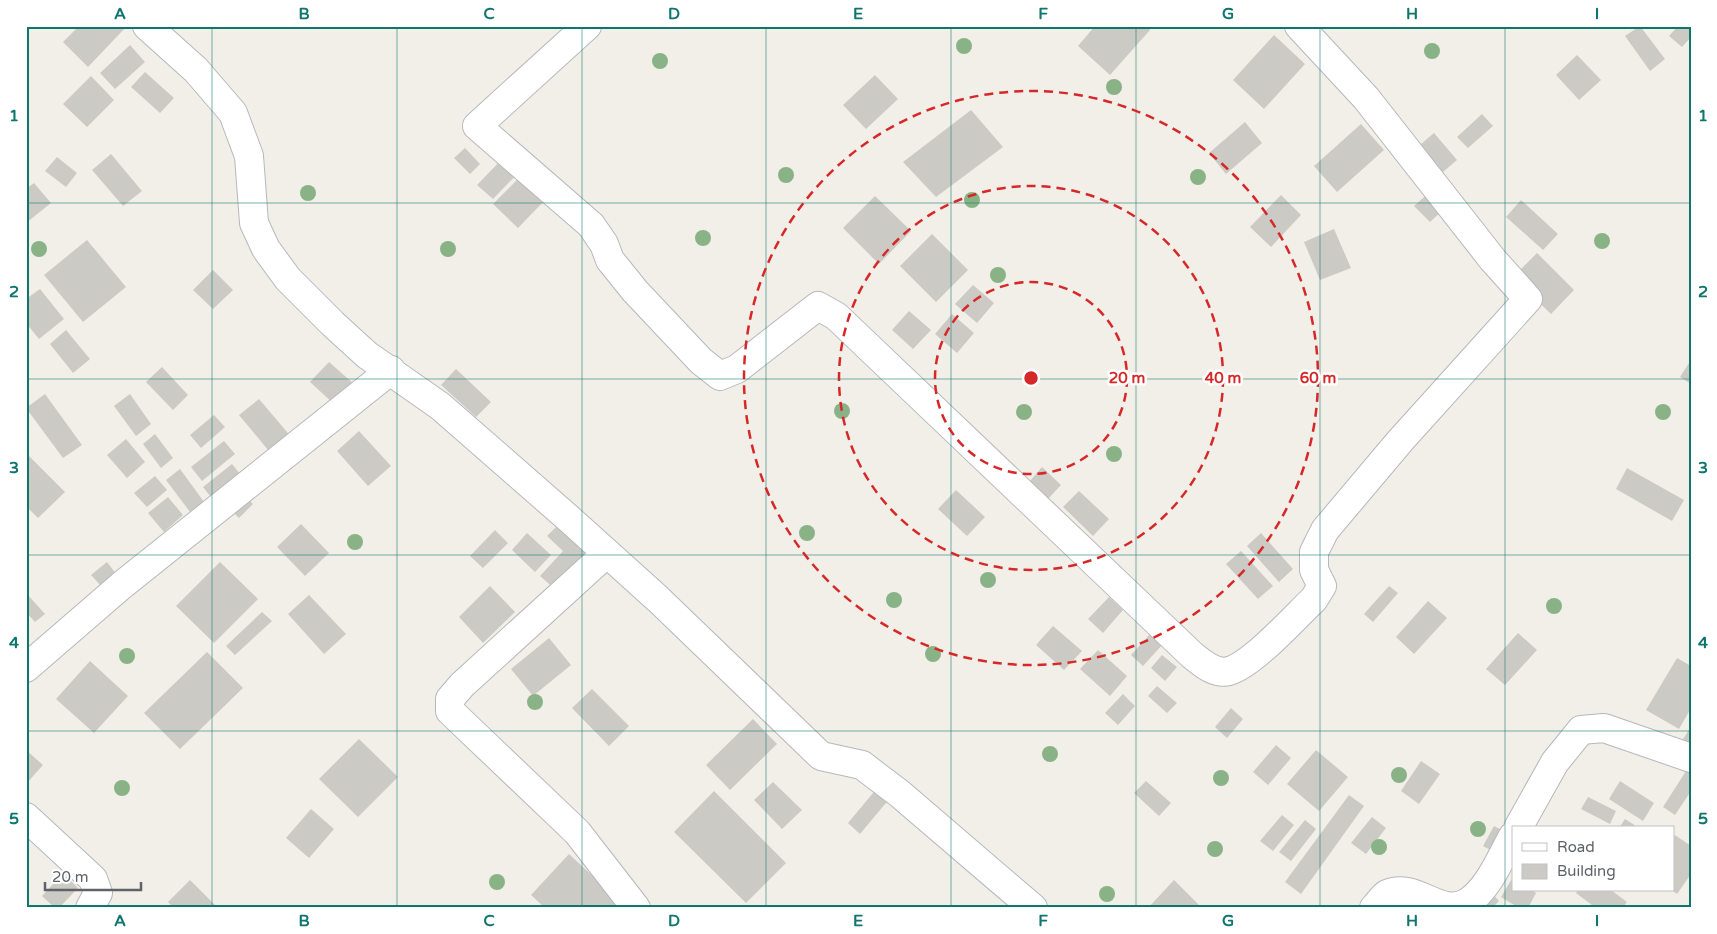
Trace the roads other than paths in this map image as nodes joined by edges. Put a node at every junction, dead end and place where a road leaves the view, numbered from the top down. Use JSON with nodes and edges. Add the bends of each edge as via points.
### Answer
{"nodes":[{"id":1,"x":147,"y":26,"type":"edge"},
{"id":2,"x":1299,"y":26,"type":"edge"},
{"id":3,"x":576,"y":30,"type":"edge"},
{"id":4,"x":391,"y":370,"type":"junction"},
{"id":5,"x":607,"y":553,"type":"junction"},
{"id":6,"x":26,"y":668,"type":"edge"},
{"id":7,"x":1691,"y":758,"type":"edge"},
{"id":8,"x":26,"y":817,"type":"edge"},
{"id":9,"x":1519,"y":826,"type":"edge"},
{"id":10,"x":1512,"y":838,"type":"edge"},
{"id":11,"x":90,"y":908,"type":"edge"},
{"id":12,"x":636,"y":908,"type":"edge"},
{"id":13,"x":1033,"y":908,"type":"edge"},
{"id":14,"x":1374,"y":908,"type":"edge"}],
"edges":[{"from":1,"to":4,"type":"street","via":[[196,70],[233,113],[249,156],[254,223],[266,249],[288,279],[333,324],[367,355]]},
{"from":2,"to":3,"type":"street","via":[[1366,98],[1474,236],[1528,299],[1406,434],[1325,530],[1314,552],[1314,570],[1322,586],[1314,599],[1246,662],[1228,672],[1209,669],[1192,655],[836,316],[818,306],[737,370],[720,376],[701,361],[634,291],[610,260],[591,225],[477,126]]},
{"from":4,"to":5,"type":"street","via":[[440,406]]},
{"from":4,"to":6,"type":"street","via":[[122,584]]},
{"from":5,"to":12,"type":"street","via":[[462,686],[450,699],[450,711],[577,832]]},
{"from":5,"to":13,"type":"street","via":[[821,756],[862,765]]},
{"from":7,"to":9,"type":"street","via":[[1604,728],[1581,730],[1555,762]]},
{"from":8,"to":11,"type":"street","via":[[93,879],[98,893]]},
{"from":10,"to":14,"type":"street","via":[[1486,883],[1467,902],[1445,908],[1418,895],[1403,892],[1386,894]]}]}
